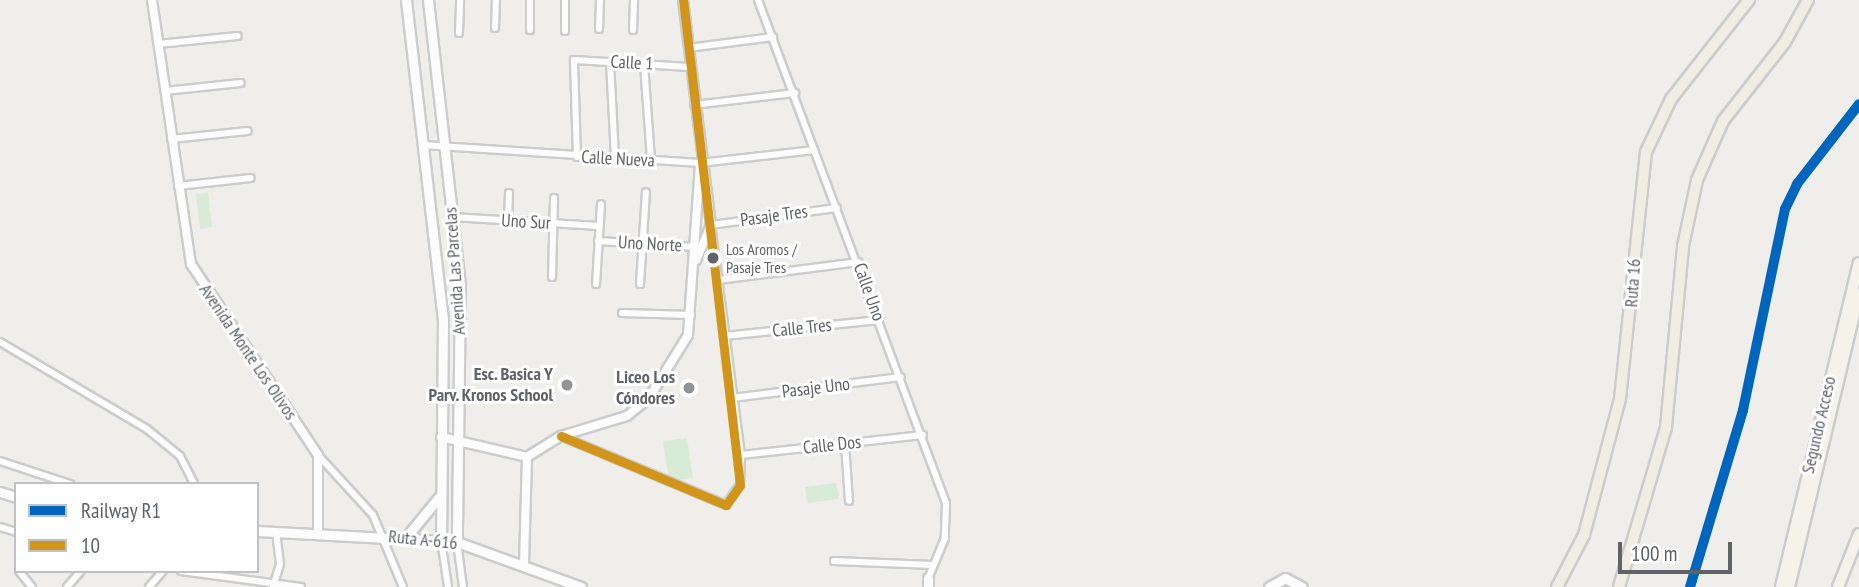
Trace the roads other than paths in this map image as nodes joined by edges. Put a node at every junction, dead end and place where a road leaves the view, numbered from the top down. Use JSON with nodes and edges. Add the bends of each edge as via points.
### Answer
{"nodes":[{"id":1,"x":152,"y":0,"type":"edge"},
{"id":2,"x":406,"y":0,"type":"edge"},
{"id":3,"x":428,"y":0,"type":"edge"},
{"id":4,"x":460,"y":0,"type":"edge"},
{"id":5,"x":496,"y":0,"type":"edge"},
{"id":6,"x":530,"y":0,"type":"edge"},
{"id":7,"x":565,"y":0,"type":"edge"},
{"id":8,"x":600,"y":0,"type":"edge"},
{"id":9,"x":634,"y":0,"type":"edge"},
{"id":10,"x":683,"y":0,"type":"edge"},
{"id":11,"x":758,"y":0,"type":"edge"},
{"id":12,"x":1749,"y":0,"type":"edge"},
{"id":13,"x":1808,"y":0,"type":"edge"},
{"id":14,"x":495,"y":28,"type":"dead end"},
{"id":15,"x":599,"y":29,"type":"dead end"},
{"id":16,"x":530,"y":30,"type":"dead end"},
{"id":17,"x":565,"y":30,"type":"dead end"},
{"id":18,"x":633,"y":30,"type":"dead end"},
{"id":19,"x":460,"y":33,"type":"dead end"},
{"id":20,"x":238,"y":36,"type":"dead end"},
{"id":21,"x":773,"y":37,"type":"junction"},
{"id":22,"x":158,"y":44,"type":"junction"},
{"id":23,"x":688,"y":48,"type":"junction"},
{"id":24,"x":610,"y":62,"type":"junction"},
{"id":25,"x":644,"y":64,"type":"junction"},
{"id":26,"x":690,"y":66,"type":"junction"},
{"id":27,"x":241,"y":83,"type":"dead end"},
{"id":28,"x":165,"y":92,"type":"junction"},
{"id":29,"x":795,"y":93,"type":"junction"},
{"id":30,"x":694,"y":105,"type":"junction"},
{"id":31,"x":248,"y":131,"type":"dead end"},
{"id":32,"x":172,"y":139,"type":"junction"},
{"id":33,"x":423,"y":145,"type":"junction"},
{"id":34,"x":444,"y":150,"type":"junction"},
{"id":35,"x":814,"y":150,"type":"junction"},
{"id":36,"x":577,"y":157,"type":"junction"},
{"id":37,"x":615,"y":159,"type":"junction"},
{"id":38,"x":651,"y":160,"type":"junction"},
{"id":39,"x":700,"y":163,"type":"junction"},
{"id":40,"x":251,"y":178,"type":"dead end"},
{"id":41,"x":177,"y":186,"type":"junction"},
{"id":42,"x":509,"y":192,"type":"dead end"},
{"id":43,"x":646,"y":192,"type":"dead end"},
{"id":44,"x":554,"y":198,"type":"dead end"},
{"id":45,"x":601,"y":204,"type":"dead end"},
{"id":46,"x":837,"y":208,"type":"junction"},
{"id":47,"x":452,"y":217,"type":"junction"},
{"id":48,"x":508,"y":221,"type":"junction"},
{"id":49,"x":555,"y":224,"type":"junction"},
{"id":50,"x":711,"y":225,"type":"junction"},
{"id":51,"x":599,"y":226,"type":"junction"},
{"id":52,"x":598,"y":241,"type":"junction"},
{"id":53,"x":642,"y":244,"type":"junction"},
{"id":54,"x":698,"y":247,"type":"junction"},
{"id":55,"x":859,"y":262,"type":"junction"},
{"id":56,"x":1859,"y":263,"type":"edge"},
{"id":57,"x":552,"y":277,"type":"dead end"},
{"id":58,"x":718,"y":280,"type":"junction"},
{"id":59,"x":596,"y":284,"type":"dead end"},
{"id":60,"x":640,"y":284,"type":"dead end"},
{"id":61,"x":1859,"y":294,"type":"edge"},
{"id":62,"x":622,"y":313,"type":"dead end"},
{"id":63,"x":691,"y":315,"type":"junction"},
{"id":64,"x":880,"y":320,"type":"junction"},
{"id":65,"x":724,"y":336,"type":"junction"},
{"id":66,"x":0,"y":342,"type":"edge"},
{"id":67,"x":901,"y":377,"type":"junction"},
{"id":68,"x":732,"y":398,"type":"junction"},
{"id":69,"x":923,"y":435,"type":"junction"},
{"id":70,"x":561,"y":436,"type":"junction"},
{"id":71,"x":441,"y":437,"type":"junction"},
{"id":72,"x":456,"y":440,"type":"junction"},
{"id":73,"x":845,"y":443,"type":"junction"},
{"id":74,"x":741,"y":454,"type":"junction"},
{"id":75,"x":318,"y":455,"type":"junction"},
{"id":76,"x":527,"y":457,"type":"junction"},
{"id":77,"x":0,"y":461,"type":"edge"},
{"id":78,"x":64,"y":482,"type":"edge"},
{"id":79,"x":193,"y":482,"type":"edge"},
{"id":80,"x":439,"y":495,"type":"junction"},
{"id":81,"x":849,"y":501,"type":"dead end"},
{"id":82,"x":259,"y":531,"type":"edge"},
{"id":83,"x":276,"y":531,"type":"junction"},
{"id":84,"x":318,"y":533,"type":"junction"},
{"id":85,"x":1859,"y":534,"type":"edge"},
{"id":86,"x":384,"y":536,"type":"junction"},
{"id":87,"x":407,"y":536,"type":"junction"},
{"id":88,"x":441,"y":540,"type":"junction"},
{"id":89,"x":457,"y":542,"type":"junction"},
{"id":90,"x":834,"y":562,"type":"dead end"},
{"id":91,"x":524,"y":564,"type":"junction"},
{"id":92,"x":933,"y":565,"type":"junction"},
{"id":93,"x":21,"y":573,"type":"edge"},
{"id":94,"x":78,"y":573,"type":"edge"},
{"id":95,"x":161,"y":573,"type":"edge"},
{"id":96,"x":195,"y":573,"type":"edge"},
{"id":97,"x":275,"y":584,"type":"edge"},
{"id":98,"x":927,"y":584,"type":"edge"},
{"id":99,"x":32,"y":587,"type":"edge"},
{"id":100,"x":67,"y":587,"type":"edge"},
{"id":101,"x":149,"y":587,"type":"edge"},
{"id":102,"x":302,"y":587,"type":"edge"},
{"id":103,"x":403,"y":587,"type":"edge"},
{"id":104,"x":448,"y":587,"type":"edge"},
{"id":105,"x":463,"y":587,"type":"edge"},
{"id":106,"x":582,"y":587,"type":"edge"},
{"id":107,"x":1269,"y":587,"type":"edge"},
{"id":108,"x":1302,"y":587,"type":"edge"},
{"id":109,"x":1557,"y":587,"type":"edge"},
{"id":110,"x":1619,"y":587,"type":"edge"},
{"id":111,"x":1781,"y":587,"type":"edge"},
{"id":112,"x":1789,"y":587,"type":"edge"},
{"id":113,"x":1838,"y":587,"type":"edge"}],
"edges":[{"from":1,"to":22,"type":"street","name":"Avenida Monte Los Olivos"},
{"from":2,"to":33,"type":"main road","name":"Avenida Las Parcelas"},
{"from":3,"to":34,"type":"main road","name":"Avenida Las Parcelas"},
{"from":4,"to":19,"type":"street"},
{"from":5,"to":14,"type":"street"},
{"from":6,"to":16,"type":"street"},
{"from":7,"to":17,"type":"street"},
{"from":8,"to":15,"type":"street"},
{"from":9,"to":18,"type":"street"},
{"from":10,"to":23,"type":"street"},
{"from":11,"to":21,"type":"street","name":"Calle Uno"},
{"from":12,"to":109,"type":"highway","name":"Ruta 16","via":[[1671,99],[1646,152],[1620,399],[1584,535]]},
{"from":13,"to":110,"type":"highway","via":[[1785,42],[1723,121],[1697,180],[1684,238],[1666,427]]},
{"from":20,"to":22,"type":"street"},
{"from":21,"to":23,"type":"street"},
{"from":21,"to":29,"type":"street","name":"Calle Uno"},
{"from":22,"to":28,"type":"street","name":"Avenida Monte Los Olivos"},
{"from":23,"to":26,"type":"street"},
{"from":24,"to":25,"type":"street","name":"Calle 1"},
{"from":24,"to":36,"type":"street","name":"Calle 1","via":[[574,60]]},
{"from":24,"to":37,"type":"street"},
{"from":25,"to":26,"type":"street","name":"Calle 1"},
{"from":25,"to":38,"type":"street"},
{"from":26,"to":30,"type":"street"},
{"from":27,"to":28,"type":"street"},
{"from":28,"to":32,"type":"street","name":"Avenida Monte Los Olivos"},
{"from":29,"to":30,"type":"street"},
{"from":29,"to":35,"type":"street","name":"Calle Uno"},
{"from":30,"to":39,"type":"street"},
{"from":31,"to":32,"type":"street"},
{"from":32,"to":41,"type":"street","name":"Avenida Monte Los Olivos"},
{"from":33,"to":34,"type":"street","name":"Calle Nueva"},
{"from":33,"to":71,"type":"main road","name":"Avenida Las Parcelas","via":[[444,330]]},
{"from":34,"to":36,"type":"street","name":"Calle Nueva"},
{"from":34,"to":47,"type":"main road","name":"Avenida Las Parcelas"},
{"from":35,"to":39,"type":"street","name":"Calle Nueva"},
{"from":35,"to":46,"type":"street","name":"Calle Uno"},
{"from":36,"to":37,"type":"street","name":"Calle Nueva"},
{"from":37,"to":38,"type":"street","name":"Calle Nueva"},
{"from":38,"to":39,"type":"street","name":"Calle Nueva"},
{"from":39,"to":50,"type":"street"},
{"from":39,"to":54,"type":"street"},
{"from":40,"to":41,"type":"street"},
{"from":41,"to":75,"type":"street","name":"Avenida Monte Los Olivos","via":[[193,270]]},
{"from":42,"to":48,"type":"street"},
{"from":43,"to":53,"type":"street"},
{"from":44,"to":49,"type":"street"},
{"from":45,"to":51,"type":"street"},
{"from":46,"to":50,"type":"street","name":"Pasaje Tres"},
{"from":46,"to":55,"type":"street","name":"Calle Uno"},
{"from":47,"to":48,"type":"street","name":"Uno Sur"},
{"from":47,"to":72,"type":"main road","name":"Avenida Las Parcelas","via":[[461,306]]},
{"from":48,"to":49,"type":"street","name":"Uno Sur"},
{"from":49,"to":51,"type":"street","name":"Uno Sur"},
{"from":49,"to":57,"type":"street"},
{"from":50,"to":54,"type":"street"},
{"from":50,"to":58,"type":"street"},
{"from":51,"to":52,"type":"street"},
{"from":52,"to":53,"type":"street","name":"Uno Norte"},
{"from":52,"to":59,"type":"street"},
{"from":53,"to":54,"type":"street","name":"Uno Norte"},
{"from":53,"to":60,"type":"street"},
{"from":54,"to":63,"type":"street"},
{"from":55,"to":58,"type":"street"},
{"from":55,"to":64,"type":"street","name":"Calle Uno"},
{"from":56,"to":111,"type":"main road","name":"Segundo Acceso"},
{"from":58,"to":65,"type":"street"},
{"from":61,"to":112,"type":"main road","name":"Segundo Acceso"},
{"from":62,"to":63,"type":"street"},
{"from":63,"to":70,"type":"street","via":[[683,349],[637,409]]},
{"from":64,"to":65,"type":"street","name":"Calle Tres"},
{"from":64,"to":67,"type":"street","name":"Calle Uno"},
{"from":65,"to":68,"type":"street"},
{"from":66,"to":79,"type":"street","via":[[147,429],[180,456]]},
{"from":67,"to":68,"type":"street","name":"Pasaje Uno"},
{"from":67,"to":69,"type":"street","name":"Calle Uno"},
{"from":68,"to":74,"type":"street"},
{"from":69,"to":73,"type":"street","name":"Calle Dos"},
{"from":69,"to":92,"type":"street","name":"Calle Uno","via":[[949,523]]},
{"from":70,"to":74,"type":"street","via":[[726,505],[740,485]]},
{"from":70,"to":76,"type":"street"},
{"from":71,"to":72,"type":"street"},
{"from":71,"to":80,"type":"main road","name":"Avenida Las Parcelas"},
{"from":72,"to":76,"type":"street"},
{"from":72,"to":89,"type":"main road","name":"Avenida Las Parcelas"},
{"from":73,"to":74,"type":"street","name":"Calle Dos"},
{"from":73,"to":81,"type":"street"},
{"from":75,"to":84,"type":"street"},
{"from":75,"to":86,"type":"street"},
{"from":76,"to":91,"type":"street"},
{"from":77,"to":78,"type":"street"},
{"from":80,"to":87,"type":"main road"},
{"from":80,"to":88,"type":"main road","name":"Avenida Las Parcelas"},
{"from":82,"to":83,"type":"main road","name":"Ruta A-616"},
{"from":83,"to":84,"type":"main road","name":"Ruta A-616"},
{"from":83,"to":97,"type":"street"},
{"from":84,"to":86,"type":"main road","name":"Ruta A-616"},
{"from":85,"to":113,"type":"main road"},
{"from":86,"to":87,"type":"main road","name":"Ruta A-616"},
{"from":86,"to":103,"type":"street"},
{"from":87,"to":88,"type":"main road","name":"Ruta A-616"},
{"from":88,"to":89,"type":"main road","name":"Ruta A-616"},
{"from":88,"to":104,"type":"street"},
{"from":89,"to":91,"type":"main road","name":"Ruta A-616"},
{"from":89,"to":105,"type":"street"},
{"from":90,"to":92,"type":"street"},
{"from":91,"to":106,"type":"main road","name":"Ruta A-616"},
{"from":92,"to":98,"type":"street","name":"Calle Uno"},
{"from":93,"to":99,"type":"street"},
{"from":94,"to":100,"type":"street"},
{"from":95,"to":101,"type":"street"},
{"from":96,"to":97,"type":"street"},
{"from":97,"to":102,"type":"street"},
{"from":107,"to":108,"type":"main road","via":[[1285,578]]}]}
